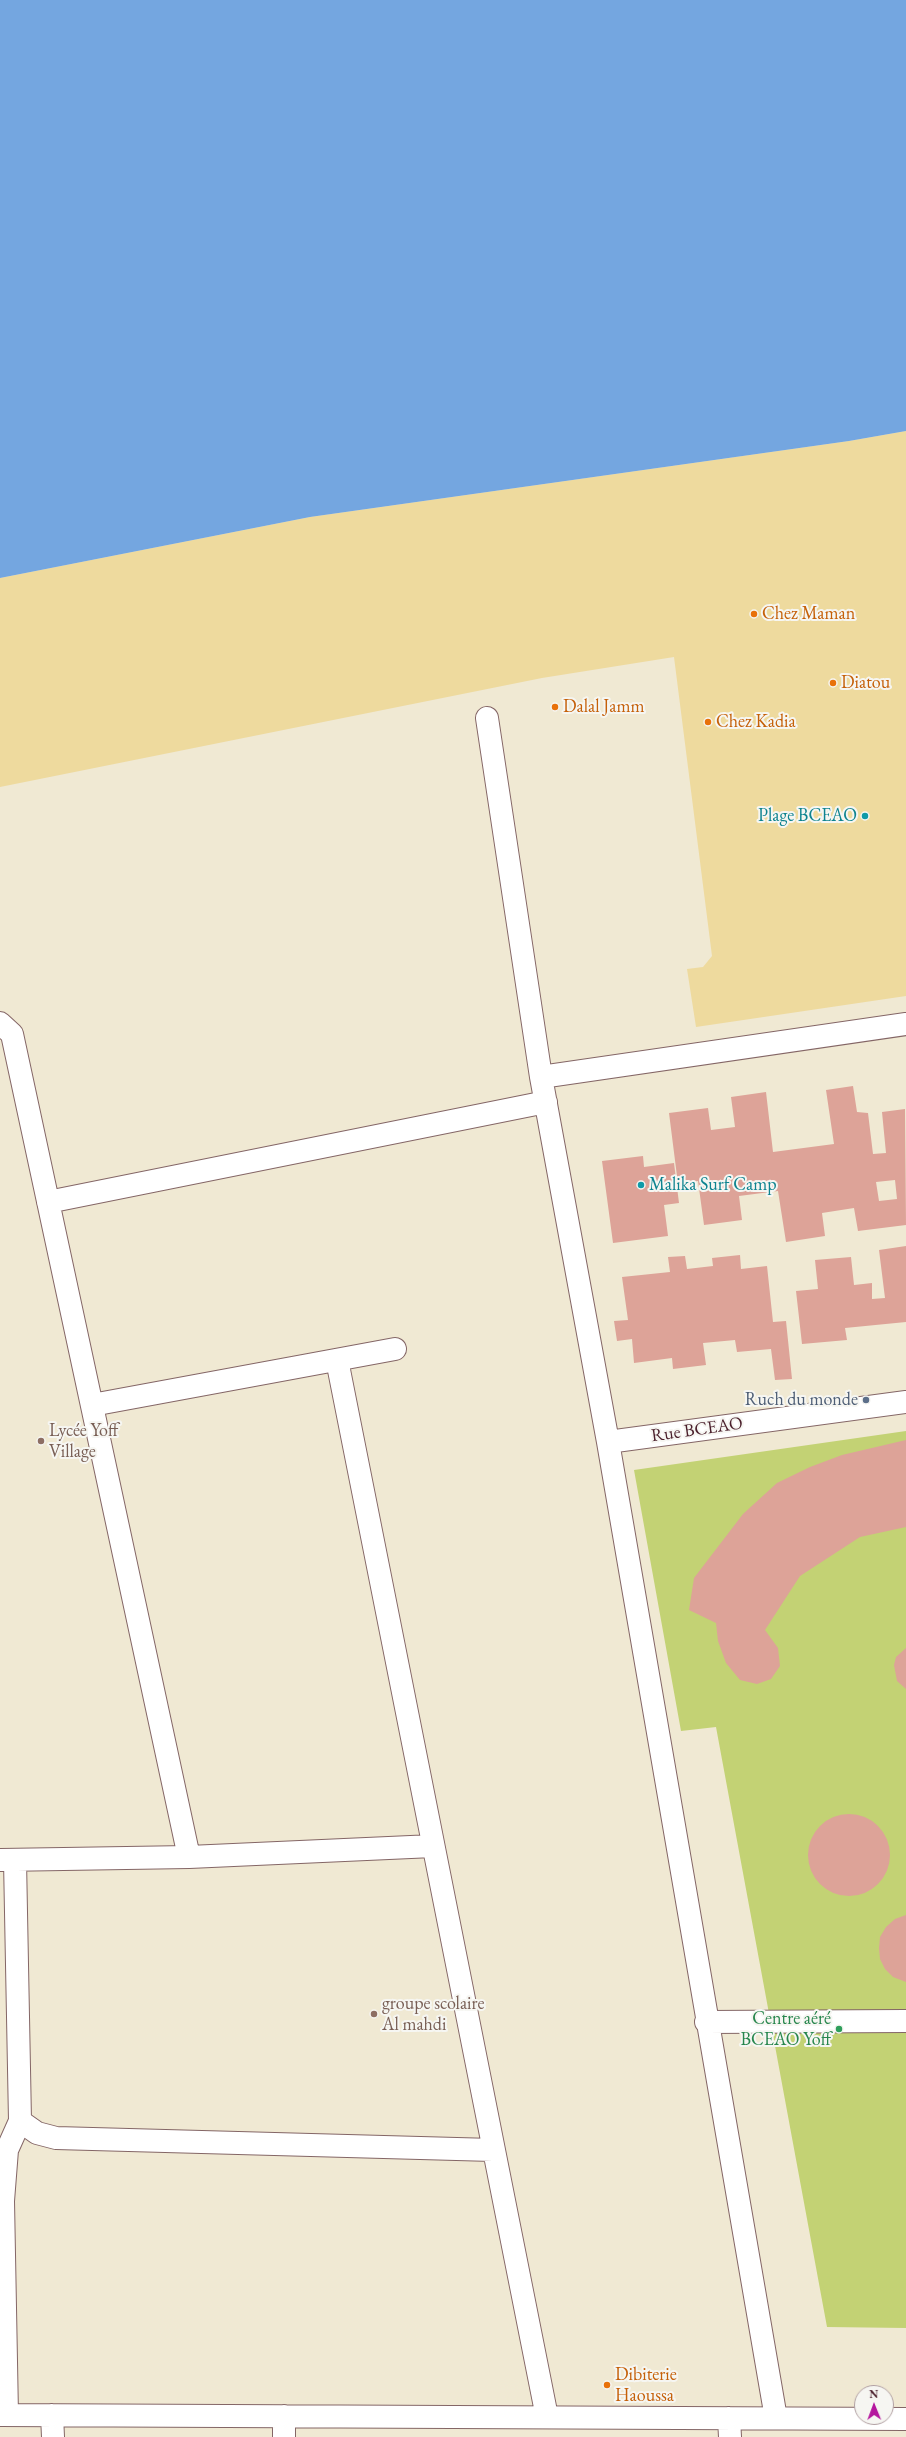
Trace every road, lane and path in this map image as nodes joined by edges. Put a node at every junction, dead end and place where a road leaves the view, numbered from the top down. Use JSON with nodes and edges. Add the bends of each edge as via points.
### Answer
{"nodes":[{"id":1,"x":487,"y":718,"type":"dead end"},
{"id":2,"x":0,"y":1023,"type":"edge"},
{"id":3,"x":906,"y":1024,"type":"edge"},
{"id":4,"x":541,"y":1077,"type":"junction"},
{"id":5,"x":546,"y":1102,"type":"junction"},
{"id":6,"x":48,"y":1202,"type":"junction"},
{"id":7,"x":394,"y":1349,"type":"dead end"},
{"id":8,"x":337,"y":1360,"type":"junction"},
{"id":9,"x":906,"y":1402,"type":"edge"},
{"id":10,"x":92,"y":1405,"type":"junction"},
{"id":11,"x":608,"y":1442,"type":"junction"},
{"id":12,"x":433,"y":1846,"type":"junction"},
{"id":13,"x":189,"y":1857,"type":"junction"},
{"id":14,"x":7,"y":1860,"type":"edge"},
{"id":15,"x":906,"y":2021,"type":"edge"},
{"id":16,"x":706,"y":2022,"type":"junction"},
{"id":17,"x":20,"y":2121,"type":"junction"},
{"id":18,"x":494,"y":2150,"type":"junction"},
{"id":19,"x":4,"y":2415,"type":"edge"},
{"id":20,"x":52,"y":2415,"type":"junction"},
{"id":21,"x":547,"y":2417,"type":"junction"},
{"id":22,"x":776,"y":2418,"type":"junction"},
{"id":23,"x":906,"y":2419,"type":"edge"},
{"id":24,"x":284,"y":2427,"type":"edge"},
{"id":25,"x":729,"y":2427,"type":"edge"},
{"id":26,"x":53,"y":2437,"type":"edge"}],
"edges":[{"from":1,"to":4,"type":"street"},
{"from":2,"to":6,"type":"street","via":[[12,1034]]},
{"from":3,"to":4,"type":"street"},
{"from":4,"to":5,"type":"street"},
{"from":5,"to":6,"type":"street"},
{"from":5,"to":11,"type":"street"},
{"from":6,"to":10,"type":"street"},
{"from":7,"to":8,"type":"street"},
{"from":8,"to":10,"type":"street"},
{"from":8,"to":12,"type":"street"},
{"from":9,"to":11,"type":"street","name":"Rue BCEAO"},
{"from":10,"to":13,"type":"street"},
{"from":11,"to":16,"type":"street"},
{"from":12,"to":13,"type":"street"},
{"from":12,"to":18,"type":"street"},
{"from":13,"to":14,"type":"street"},
{"from":14,"to":17,"type":"street"},
{"from":15,"to":16,"type":"street"},
{"from":16,"to":22,"type":"street"},
{"from":17,"to":18,"type":"street","via":[[37,2133],[56,2138]]},
{"from":17,"to":19,"type":"street","via":[[7,2150],[4,2201]]},
{"from":18,"to":21,"type":"street"},
{"from":19,"to":20,"type":"street"},
{"from":20,"to":24,"type":"street"},
{"from":20,"to":26,"type":"street"},
{"from":21,"to":24,"type":"street"},
{"from":21,"to":25,"type":"street"},
{"from":22,"to":23,"type":"street"},
{"from":22,"to":25,"type":"street"}]}
